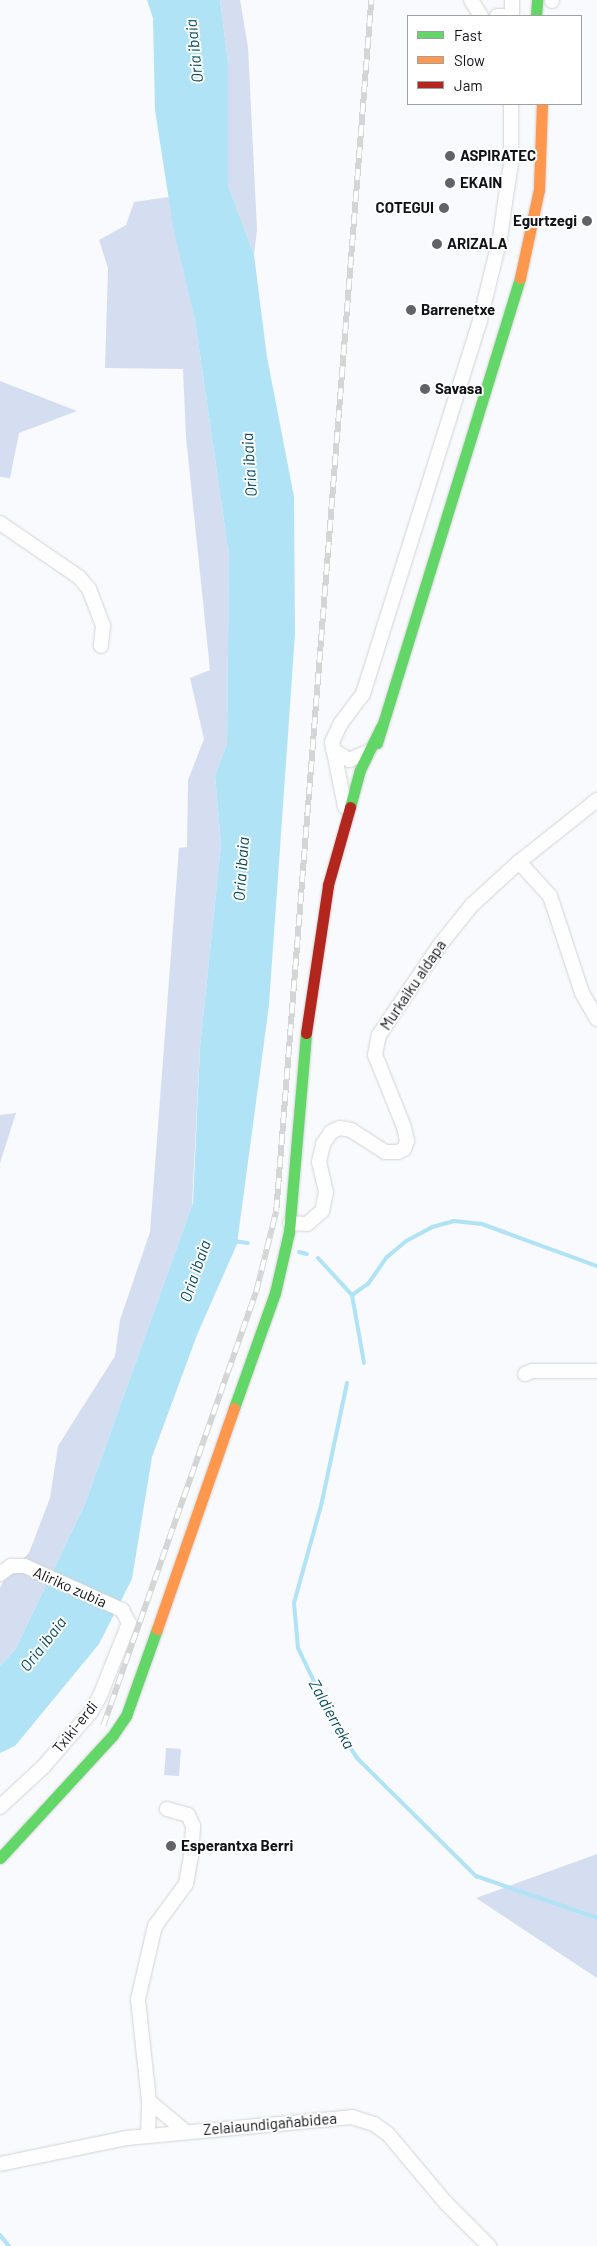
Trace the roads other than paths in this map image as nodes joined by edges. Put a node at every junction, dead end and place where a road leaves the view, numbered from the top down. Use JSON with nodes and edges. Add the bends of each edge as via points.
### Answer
{"nodes":[{"id":1,"x":471,"y":0,"type":"edge"},
{"id":2,"x":512,"y":0,"type":"edge"},
{"id":3,"x":537,"y":0,"type":"edge"},
{"id":4,"x":549,"y":0,"type":"edge"},
{"id":5,"x":479,"y":15,"type":"edge"},
{"id":6,"x":512,"y":15,"type":"edge"},
{"id":7,"x":536,"y":15,"type":"edge"},
{"id":8,"x":544,"y":15,"type":"edge"},
{"id":9,"x":511,"y":105,"type":"edge"},
{"id":10,"x":534,"y":105,"type":"edge"},
{"id":11,"x":542,"y":105,"type":"edge"},
{"id":12,"x":499,"y":345,"type":"junction"},
{"id":13,"x":0,"y":523,"type":"edge"},
{"id":14,"x":101,"y":646,"type":"dead end"},
{"id":15,"x":372,"y":753,"type":"junction"},
{"id":16,"x":334,"y":754,"type":"junction"},
{"id":17,"x":349,"y":760,"type":"junction"},
{"id":18,"x":360,"y":770,"type":"junction"},
{"id":19,"x":597,"y":800,"type":"edge"},
{"id":20,"x":351,"y":817,"type":"junction"},
{"id":21,"x":519,"y":862,"type":"junction"},
{"id":22,"x":597,"y":1018,"type":"edge"},
{"id":23,"x":290,"y":1223,"type":"junction"},
{"id":24,"x":597,"y":1371,"type":"edge"},
{"id":25,"x":525,"y":1374,"type":"dead end"},
{"id":26,"x":0,"y":1574,"type":"edge"},
{"id":27,"x":116,"y":1607,"type":"joint"},
{"id":28,"x":0,"y":1807,"type":"edge"},
{"id":29,"x":166,"y":1809,"type":"dead end"},
{"id":30,"x":0,"y":1858,"type":"edge"},
{"id":31,"x":149,"y":2101,"type":"junction"},
{"id":32,"x":186,"y":2132,"type":"junction"},
{"id":33,"x":148,"y":2136,"type":"junction"},
{"id":34,"x":0,"y":2164,"type":"edge"},
{"id":35,"x":489,"y":2246,"type":"edge"}],
"edges":[{"from":1,"to":5,"type":"street"},
{"from":2,"to":6,"type":"street"},
{"from":3,"to":7,"type":"highway"},
{"from":4,"to":8,"type":"highway"},
{"from":9,"to":16,"type":"street","via":[[511,163],[507,192],[500,238],[482,312],[362,694],[334,734]]},
{"from":10,"to":12,"type":"highway","via":[[530,201]]},
{"from":11,"to":12,"type":"highway","via":[[534,225]]},
{"from":12,"to":15,"type":"highway"},
{"from":13,"to":14,"type":"street","via":[[79,577],[89,589],[103,626]]},
{"from":15,"to":17,"type":"street"},
{"from":15,"to":18,"type":"highway"},
{"from":15,"to":20,"type":"highway"},
{"from":16,"to":17,"type":"street"},
{"from":16,"to":18,"type":"street","via":[[346,771]]},
{"from":16,"to":20,"type":"street"},
{"from":17,"to":18,"type":"street"},
{"from":18,"to":20,"type":"highway","via":[[361,783]]},
{"from":19,"to":21,"type":"street","name":"Murkaiku aldapa"},
{"from":20,"to":23,"type":"highway","via":[[317,960],[305,1036]]},
{"from":21,"to":22,"type":"street","via":[[550,896],[582,993]]},
{"from":21,"to":23,"type":"street","name":"Murkaiku aldapa","via":[[472,905],[450,931],[377,1040],[376,1060],[404,1127],[406,1145],[398,1152],[385,1152],[351,1130],[340,1128],[331,1132],[323,1144],[319,1162],[326,1192],[322,1210],[307,1224]]},
{"from":23,"to":30,"type":"highway","via":[[275,1293],[129,1708],[113,1735]]},
{"from":24,"to":25,"type":"street","via":[[532,1371]]},
{"from":26,"to":27,"type":"street","name":"Aliriko zubia","via":[[11,1566],[25,1566]]},
{"from":27,"to":28,"type":"street","name":"Txiki-erdi","via":[[126,1614],[128,1629],[100,1696],[79,1728]]},
{"from":29,"to":31,"type":"street","via":[[188,1815],[192,1826],[191,1857],[186,1884],[155,1926],[138,1999]]},
{"from":31,"to":32,"type":"street"},
{"from":31,"to":33,"type":"street"},
{"from":32,"to":33,"type":"street","name":"Zelaiaundigañabidea"},
{"from":32,"to":35,"type":"street","name":"Zelaiaundigañabidea","via":[[330,2117],[352,2117],[374,2124],[388,2134],[446,2203]]},
{"from":33,"to":34,"type":"street","name":"Zelaiaundigañabidea"}]}
